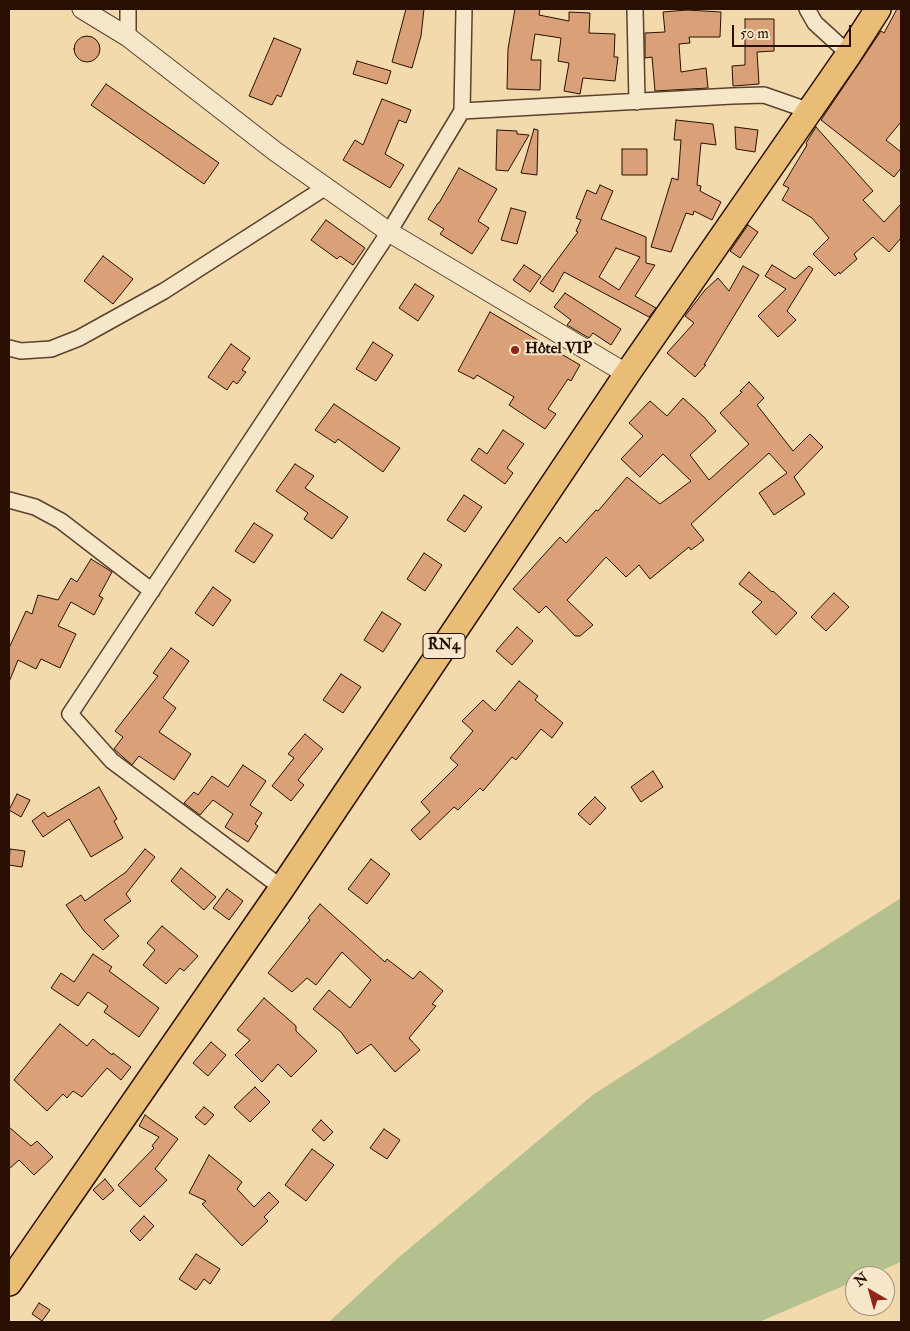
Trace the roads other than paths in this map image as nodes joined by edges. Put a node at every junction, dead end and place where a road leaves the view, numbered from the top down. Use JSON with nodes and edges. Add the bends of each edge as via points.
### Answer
{"nodes":[{"id":1,"x":82,"y":9,"type":"edge"},
{"id":2,"x":128,"y":9,"type":"edge"},
{"id":3,"x":464,"y":9,"type":"edge"},
{"id":4,"x":635,"y":9,"type":"edge"},
{"id":5,"x":807,"y":9,"type":"edge"},
{"id":6,"x":878,"y":9,"type":"edge"},
{"id":7,"x":128,"y":37,"type":"junction"},
{"id":8,"x":849,"y":54,"type":"junction"},
{"id":9,"x":637,"y":102,"type":"junction"},
{"id":10,"x":462,"y":111,"type":"junction"},
{"id":11,"x":810,"y":111,"type":"junction"},
{"id":12,"x":326,"y":187,"type":"junction"},
{"id":13,"x":389,"y":232,"type":"junction"},
{"id":14,"x":9,"y":348,"type":"edge"},
{"id":15,"x":627,"y":374,"type":"junction"},
{"id":16,"x":9,"y":500,"type":"edge"},
{"id":17,"x":152,"y":591,"type":"junction"},
{"id":18,"x":282,"y":888,"type":"junction"},
{"id":19,"x":9,"y":1283,"type":"edge"}],
"edges":[{"from":1,"to":7,"type":"street"},
{"from":2,"to":7,"type":"street"},
{"from":3,"to":10,"type":"street"},
{"from":4,"to":9,"type":"street"},
{"from":5,"to":8,"type":"street","via":[[815,23]]},
{"from":6,"to":8,"type":"highway","number":"RN4"},
{"from":7,"to":12,"type":"street"},
{"from":8,"to":11,"type":"highway","number":"RN4"},
{"from":9,"to":10,"type":"street"},
{"from":9,"to":11,"type":"street","via":[[764,96]]},
{"from":10,"to":13,"type":"street"},
{"from":11,"to":15,"type":"highway","number":"RN4"},
{"from":12,"to":13,"type":"street"},
{"from":12,"to":14,"type":"street","via":[[164,291],[79,338],[52,349],[21,351]]},
{"from":13,"to":15,"type":"street"},
{"from":13,"to":17,"type":"street"},
{"from":15,"to":18,"type":"highway","number":"RN4"},
{"from":16,"to":17,"type":"street","via":[[61,521]]},
{"from":17,"to":18,"type":"street","via":[[70,714],[112,761]]},
{"from":18,"to":19,"type":"highway","number":"RN4"}]}
